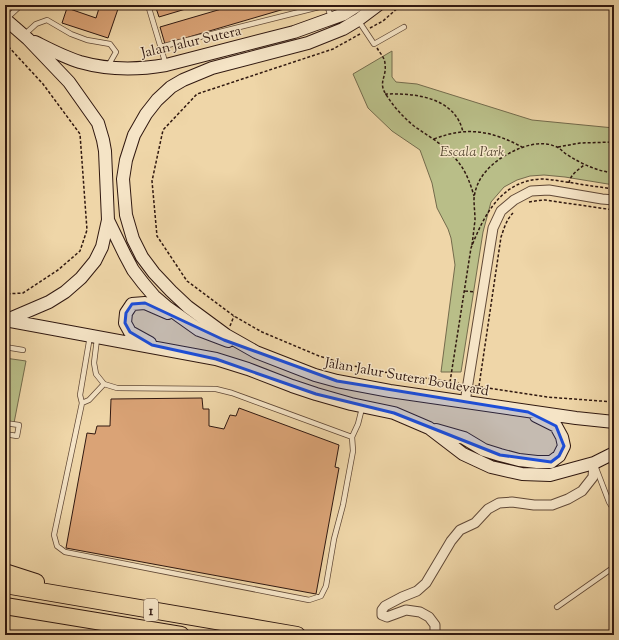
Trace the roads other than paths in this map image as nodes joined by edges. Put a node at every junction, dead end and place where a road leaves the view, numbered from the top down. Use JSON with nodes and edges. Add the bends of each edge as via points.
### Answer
{"nodes":[{"id":1,"x":20,"y":5,"type":"edge"},
{"id":2,"x":148,"y":5,"type":"edge"},
{"id":3,"x":358,"y":5,"type":"edge"},
{"id":4,"x":378,"y":5,"type":"edge"},
{"id":5,"x":5,"y":19,"type":"edge"},
{"id":6,"x":332,"y":19,"type":"junction"},
{"id":7,"x":358,"y":20,"type":"junction"},
{"id":8,"x":404,"y":27,"type":"dead end"},
{"id":9,"x":26,"y":37,"type":"junction"},
{"id":10,"x":160,"y":48,"type":"junction"},
{"id":11,"x":166,"y":65,"type":"junction"},
{"id":12,"x":107,"y":67,"type":"junction"},
{"id":13,"x":614,"y":200,"type":"edge"},
{"id":14,"x":108,"y":220,"type":"junction"},
{"id":15,"x":6,"y":320,"type":"edge"},
{"id":16,"x":198,"y":330,"type":"junction"},
{"id":17,"x":94,"y":336,"type":"junction"},
{"id":18,"x":5,"y":347,"type":"edge"},
{"id":19,"x":23,"y":350,"type":"dead end"},
{"id":20,"x":174,"y":351,"type":"junction"},
{"id":21,"x":256,"y":352,"type":"junction"},
{"id":22,"x":104,"y":384,"type":"junction"},
{"id":23,"x":465,"y":402,"type":"junction"},
{"id":24,"x":82,"y":403,"type":"junction"},
{"id":25,"x":362,"y":406,"type":"junction"},
{"id":26,"x":528,"y":412,"type":"junction"},
{"id":27,"x":614,"y":422,"type":"edge"},
{"id":28,"x":5,"y":423,"type":"edge"},
{"id":29,"x":429,"y":428,"type":"junction"},
{"id":30,"x":5,"y":434,"type":"edge"},
{"id":31,"x":352,"y":437,"type":"junction"},
{"id":32,"x":614,"y":453,"type":"edge"},
{"id":33,"x":594,"y":463,"type":"junction"},
{"id":34,"x":614,"y":510,"type":"edge"},
{"id":35,"x":614,"y":567,"type":"edge"},
{"id":36,"x":5,"y":572,"type":"edge"},
{"id":37,"x":5,"y":585,"type":"edge"},
{"id":38,"x":86,"y":598,"type":"junction"},
{"id":39,"x":5,"y":606,"type":"edge"},
{"id":40,"x":557,"y":607,"type":"dead end"},
{"id":41,"x":5,"y":617,"type":"edge"},
{"id":42,"x":98,"y":622,"type":"junction"},
{"id":43,"x":181,"y":635,"type":"edge"},
{"id":44,"x":297,"y":635,"type":"edge"},
{"id":45,"x":435,"y":635,"type":"edge"}],
"edges":[{"from":1,"to":5,"type":"lane"},
{"from":2,"to":10,"type":"lane"},
{"from":3,"to":6,"type":"main road","name":"Jalan Jalur Sutera"},
{"from":4,"to":7,"type":"main road","name":"Jalan Jalur Sutera Boulevard"},
{"from":5,"to":9,"type":"main road","name":"Jalan Jalur Sutera"},
{"from":6,"to":10,"type":"lane","via":[[327,5]]},
{"from":6,"to":11,"type":"main road","name":"Jalan Jalur Sutera","via":[[294,32]]},
{"from":7,"to":8,"type":"lane","via":[[374,44]]},
{"from":7,"to":21,"type":"main road","name":"Jalan Jalur Sutera Boulevard","via":[[308,43],[212,68],[171,87],[146,114],[134,135],[126,160],[123,179],[126,215],[133,239],[142,257],[154,273],[188,307],[226,335]]},
{"from":9,"to":12,"type":"main road","name":"Jalan Jalur Sutera","via":[[78,61]]},
{"from":9,"to":12,"type":"lane","via":[[36,24],[47,20],[71,34],[110,44],[116,52]]},
{"from":9,"to":14,"type":"main road","name":"Jalan Jalur Sutera","via":[[69,82],[98,123],[105,151]]},
{"from":10,"to":11,"type":"lane"},
{"from":11,"to":12,"type":"main road","name":"Jalan Jalur Sutera","via":[[141,69]]},
{"from":13,"to":23,"type":"street","via":[[549,190],[531,191],[501,211],[493,228]]},
{"from":14,"to":15,"type":"main road","name":"Jalan Jalur Sutera","via":[[102,248],[81,278],[49,302]]},
{"from":14,"to":16,"type":"main road","via":[[125,256],[143,283],[168,308]]},
{"from":15,"to":17,"type":"main road"},
{"from":16,"to":20,"type":"main road","via":[[145,303],[132,304],[126,313],[125,323],[130,332],[152,345]]},
{"from":16,"to":21,"type":"main road"},
{"from":17,"to":20,"type":"main road"},
{"from":17,"to":22,"type":"lane","via":[[96,374]]},
{"from":17,"to":24,"type":"lane","via":[[80,395]]},
{"from":18,"to":19,"type":"lane"},
{"from":20,"to":25,"type":"main road","via":[[216,359],[316,394]]},
{"from":21,"to":23,"type":"main road","name":"Jalan Jalur Sutera Boulevard","via":[[316,376],[390,391]]},
{"from":22,"to":24,"type":"lane","via":[[89,400]]},
{"from":22,"to":31,"type":"lane","via":[[117,388],[216,389]]},
{"from":23,"to":26,"type":"main road","name":"Jalan Jalur Sutera Boulevard"},
{"from":24,"to":31,"type":"lane","via":[[54,535],[57,546],[65,552],[309,600],[321,596],[326,586],[352,459]]},
{"from":25,"to":29,"type":"main road","via":[[394,413]]},
{"from":25,"to":31,"type":"lane"},
{"from":26,"to":27,"type":"main road","name":"Jalan Jalur Sutera Boulevard"},
{"from":26,"to":29,"type":"main road","via":[[556,426],[562,436],[564,446],[559,456],[551,462],[518,460],[500,455],[484,450],[464,438]]},
{"from":28,"to":30,"type":"lane","via":[[19,425],[17,436]]},
{"from":29,"to":33,"type":"main road","via":[[463,454],[491,467],[522,474],[550,475]]},
{"from":32,"to":33,"type":"main road"},
{"from":33,"to":34,"type":"lane"},
{"from":33,"to":45,"type":"street","via":[[593,478],[582,491],[568,499],[552,504],[499,503],[488,509],[475,523],[460,530],[426,583],[417,591],[402,596],[382,610],[382,615],[387,617],[406,610],[420,612],[429,617],[435,625]]},
{"from":35,"to":40,"type":"lane"},
{"from":36,"to":38,"type":"highway"},
{"from":37,"to":38,"type":"highway","number":"1"},
{"from":38,"to":44,"type":"highway","number":"1"},
{"from":39,"to":42,"type":"highway","number":"1"},
{"from":41,"to":42,"type":"highway"},
{"from":42,"to":43,"type":"highway","number":"1"}]}
